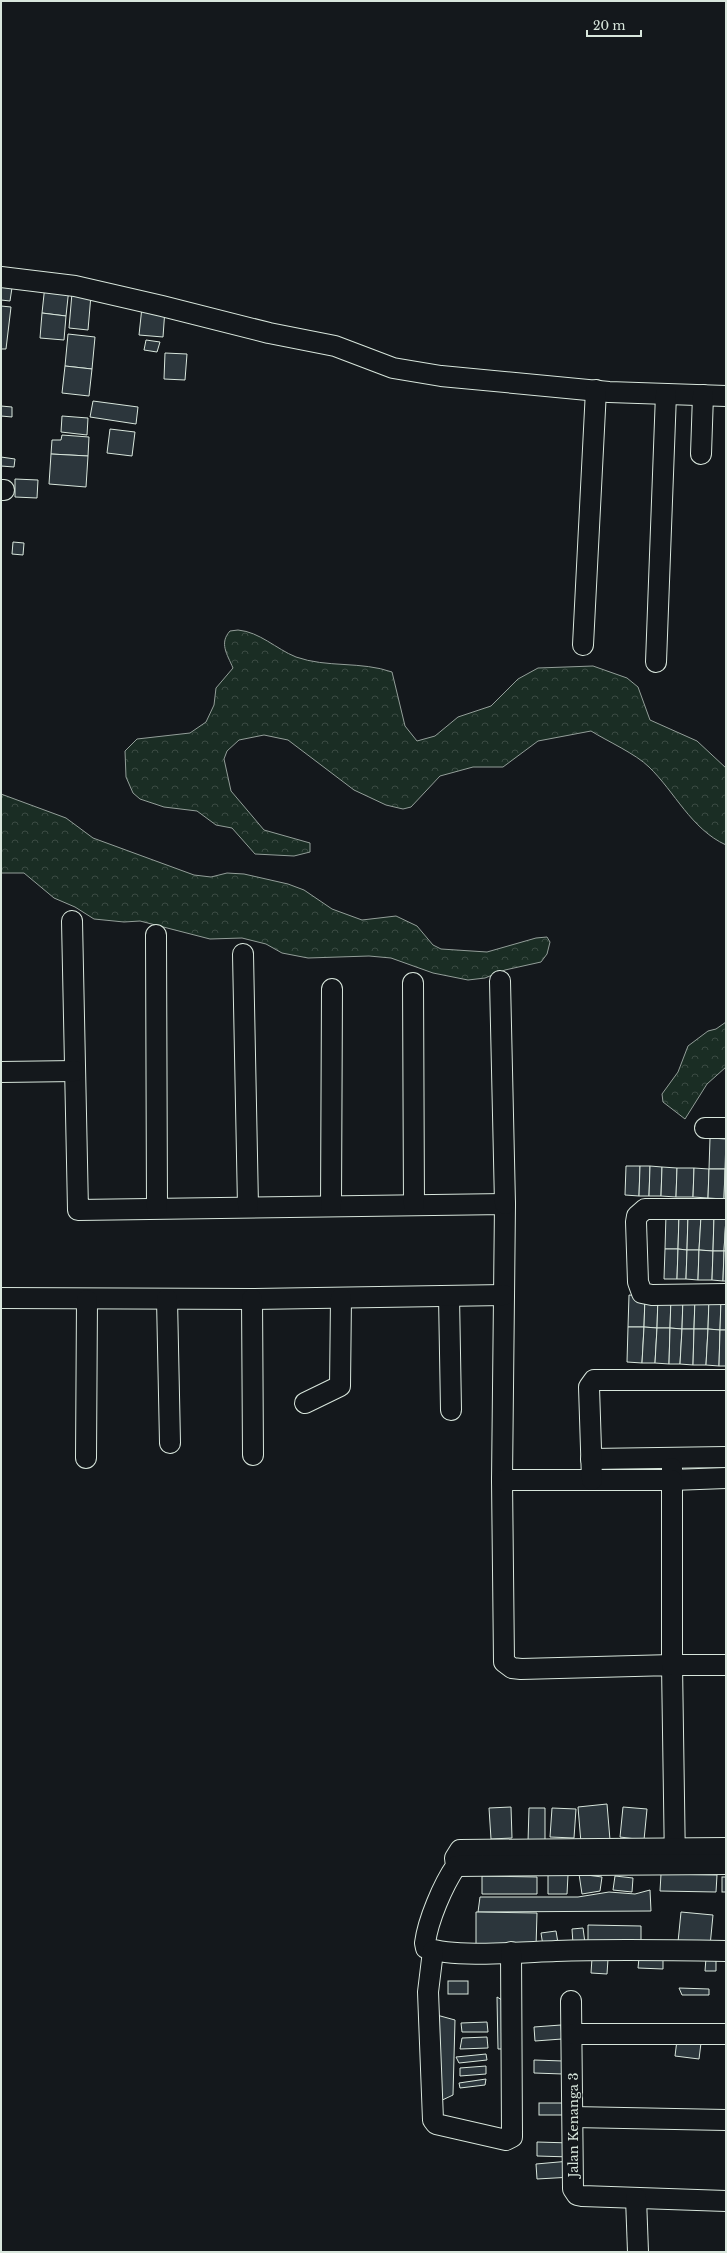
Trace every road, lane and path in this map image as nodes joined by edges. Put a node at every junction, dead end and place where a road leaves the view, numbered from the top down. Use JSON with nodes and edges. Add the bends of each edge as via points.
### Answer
{"nodes":[{"id":1,"x":1,"y":277,"type":"edge"},
{"id":2,"x":596,"y":390,"type":"junction"},
{"id":3,"x":666,"y":394,"type":"junction"},
{"id":4,"x":703,"y":395,"type":"junction"},
{"id":5,"x":726,"y":396,"type":"edge"},
{"id":6,"x":701,"y":454,"type":"dead end"},
{"id":7,"x":583,"y":645,"type":"dead end"},
{"id":8,"x":656,"y":662,"type":"dead end"},
{"id":9,"x":72,"y":921,"type":"dead end"},
{"id":10,"x":156,"y":935,"type":"dead end"},
{"id":11,"x":243,"y":954,"type":"dead end"},
{"id":12,"x":500,"y":981,"type":"dead end"},
{"id":13,"x":413,"y":983,"type":"dead end"},
{"id":14,"x":332,"y":990,"type":"dead end"},
{"id":15,"x":75,"y":1071,"type":"junction"},
{"id":16,"x":1,"y":1072,"type":"edge"},
{"id":17,"x":705,"y":1128,"type":"dead end"},
{"id":18,"x":726,"y":1128,"type":"edge"},
{"id":19,"x":505,"y":1204,"type":"junction"},
{"id":20,"x":414,"y":1205,"type":"junction"},
{"id":21,"x":248,"y":1206,"type":"junction"},
{"id":22,"x":330,"y":1206,"type":"junction"},
{"id":23,"x":158,"y":1208,"type":"junction"},
{"id":24,"x":726,"y":1210,"type":"edge"},
{"id":25,"x":726,"y":1294,"type":"edge"},
{"id":26,"x":504,"y":1295,"type":"junction"},
{"id":27,"x":449,"y":1296,"type":"junction"},
{"id":28,"x":1,"y":1298,"type":"edge"},
{"id":29,"x":341,"y":1298,"type":"junction"},
{"id":30,"x":167,"y":1299,"type":"junction"},
{"id":31,"x":252,"y":1299,"type":"junction"},
{"id":32,"x":87,"y":1300,"type":"junction"},
{"id":33,"x":726,"y":1380,"type":"edge"},
{"id":34,"x":305,"y":1403,"type":"dead end"},
{"id":35,"x":451,"y":1410,"type":"dead end"},
{"id":36,"x":170,"y":1443,"type":"dead end"},
{"id":37,"x":253,"y":1455,"type":"dead end"},
{"id":38,"x":726,"y":1457,"type":"edge"},
{"id":39,"x":86,"y":1458,"type":"dead end"},
{"id":40,"x":672,"y":1458,"type":"junction"},
{"id":41,"x":591,"y":1459,"type":"junction"},
{"id":42,"x":726,"y":1478,"type":"edge"},
{"id":43,"x":502,"y":1480,"type":"junction"},
{"id":44,"x":592,"y":1480,"type":"junction"},
{"id":45,"x":672,"y":1480,"type":"junction"},
{"id":46,"x":726,"y":1664,"type":"edge"},
{"id":47,"x":672,"y":1665,"type":"junction"},
{"id":48,"x":726,"y":1848,"type":"edge"},
{"id":49,"x":675,"y":1856,"type":"junction"},
{"id":50,"x":726,"y":1864,"type":"edge"},
{"id":51,"x":433,"y":1950,"type":"junction"},
{"id":52,"x":726,"y":1951,"type":"edge"},
{"id":53,"x":511,"y":1952,"type":"junction"},
{"id":54,"x":571,"y":2001,"type":"dead end"},
{"id":55,"x":573,"y":2034,"type":"junction"},
{"id":56,"x":726,"y":2034,"type":"edge"},
{"id":57,"x":573,"y":2117,"type":"junction"},
{"id":58,"x":726,"y":2120,"type":"edge"},
{"id":59,"x":636,"y":2198,"type":"junction"},
{"id":60,"x":726,"y":2201,"type":"edge"},
{"id":61,"x":638,"y":2252,"type":"edge"}],
"edges":[{"from":1,"to":2,"type":"street","via":[[75,286],[162,306],[269,333],[335,346],[400,369],[441,376]]},
{"from":2,"to":3,"type":"street"},
{"from":2,"to":7,"type":"street"},
{"from":3,"to":4,"type":"street"},
{"from":3,"to":8,"type":"street"},
{"from":4,"to":5,"type":"street"},
{"from":4,"to":6,"type":"street"},
{"from":9,"to":15,"type":"street"},
{"from":10,"to":23,"type":"street"},
{"from":11,"to":21,"type":"street"},
{"from":12,"to":19,"type":"street"},
{"from":13,"to":20,"type":"street"},
{"from":14,"to":22,"type":"street"},
{"from":15,"to":16,"type":"street"},
{"from":15,"to":23,"type":"street","via":[[78,1210]]},
{"from":17,"to":18,"type":"street"},
{"from":19,"to":20,"type":"street"},
{"from":19,"to":26,"type":"street"},
{"from":20,"to":22,"type":"street"},
{"from":21,"to":22,"type":"street"},
{"from":21,"to":23,"type":"street"},
{"from":24,"to":25,"type":"street","via":[[650,1208],[640,1212],[636,1222],[638,1282],[642,1293]]},
{"from":26,"to":27,"type":"street"},
{"from":26,"to":43,"type":"street"},
{"from":27,"to":29,"type":"street"},
{"from":27,"to":35,"type":"street"},
{"from":28,"to":32,"type":"street"},
{"from":29,"to":31,"type":"street"},
{"from":29,"to":34,"type":"street","via":[[340,1386]]},
{"from":30,"to":31,"type":"street"},
{"from":30,"to":32,"type":"street"},
{"from":30,"to":36,"type":"street"},
{"from":31,"to":37,"type":"street"},
{"from":32,"to":39,"type":"street"},
{"from":33,"to":41,"type":"street","via":[[594,1380],[589,1387]]},
{"from":38,"to":40,"type":"street"},
{"from":40,"to":41,"type":"street"},
{"from":40,"to":45,"type":"street"},
{"from":41,"to":44,"type":"street"},
{"from":42,"to":45,"type":"street"},
{"from":43,"to":44,"type":"street"},
{"from":43,"to":47,"type":"street","via":[[504,1662],[512,1668],[521,1669]]},
{"from":44,"to":45,"type":"street"},
{"from":45,"to":47,"type":"street"},
{"from":46,"to":47,"type":"street"},
{"from":47,"to":49,"type":"street"},
{"from":48,"to":49,"type":"street"},
{"from":49,"to":50,"type":"street"},
{"from":49,"to":51,"type":"street","via":[[460,1850],[455,1858],[456,1866],[425,1939],[426,1948]]},
{"from":51,"to":53,"type":"street"},
{"from":51,"to":53,"type":"street","via":[[428,1992],[433,2120],[436,2124],[506,2140],[510,2139],[512,2134]]},
{"from":52,"to":53,"type":"street"},
{"from":54,"to":55,"type":"street","name":"Jalan Kenanga 3"},
{"from":55,"to":56,"type":"street"},
{"from":55,"to":57,"type":"street","name":"Jalan Kenanga 3"},
{"from":57,"to":58,"type":"street"},
{"from":57,"to":59,"type":"street","name":"Jalan Kenanga 3","via":[[575,2193],[582,2196]]},
{"from":59,"to":60,"type":"street","name":"Jalan Kenanga 3"},
{"from":59,"to":61,"type":"street"}]}
